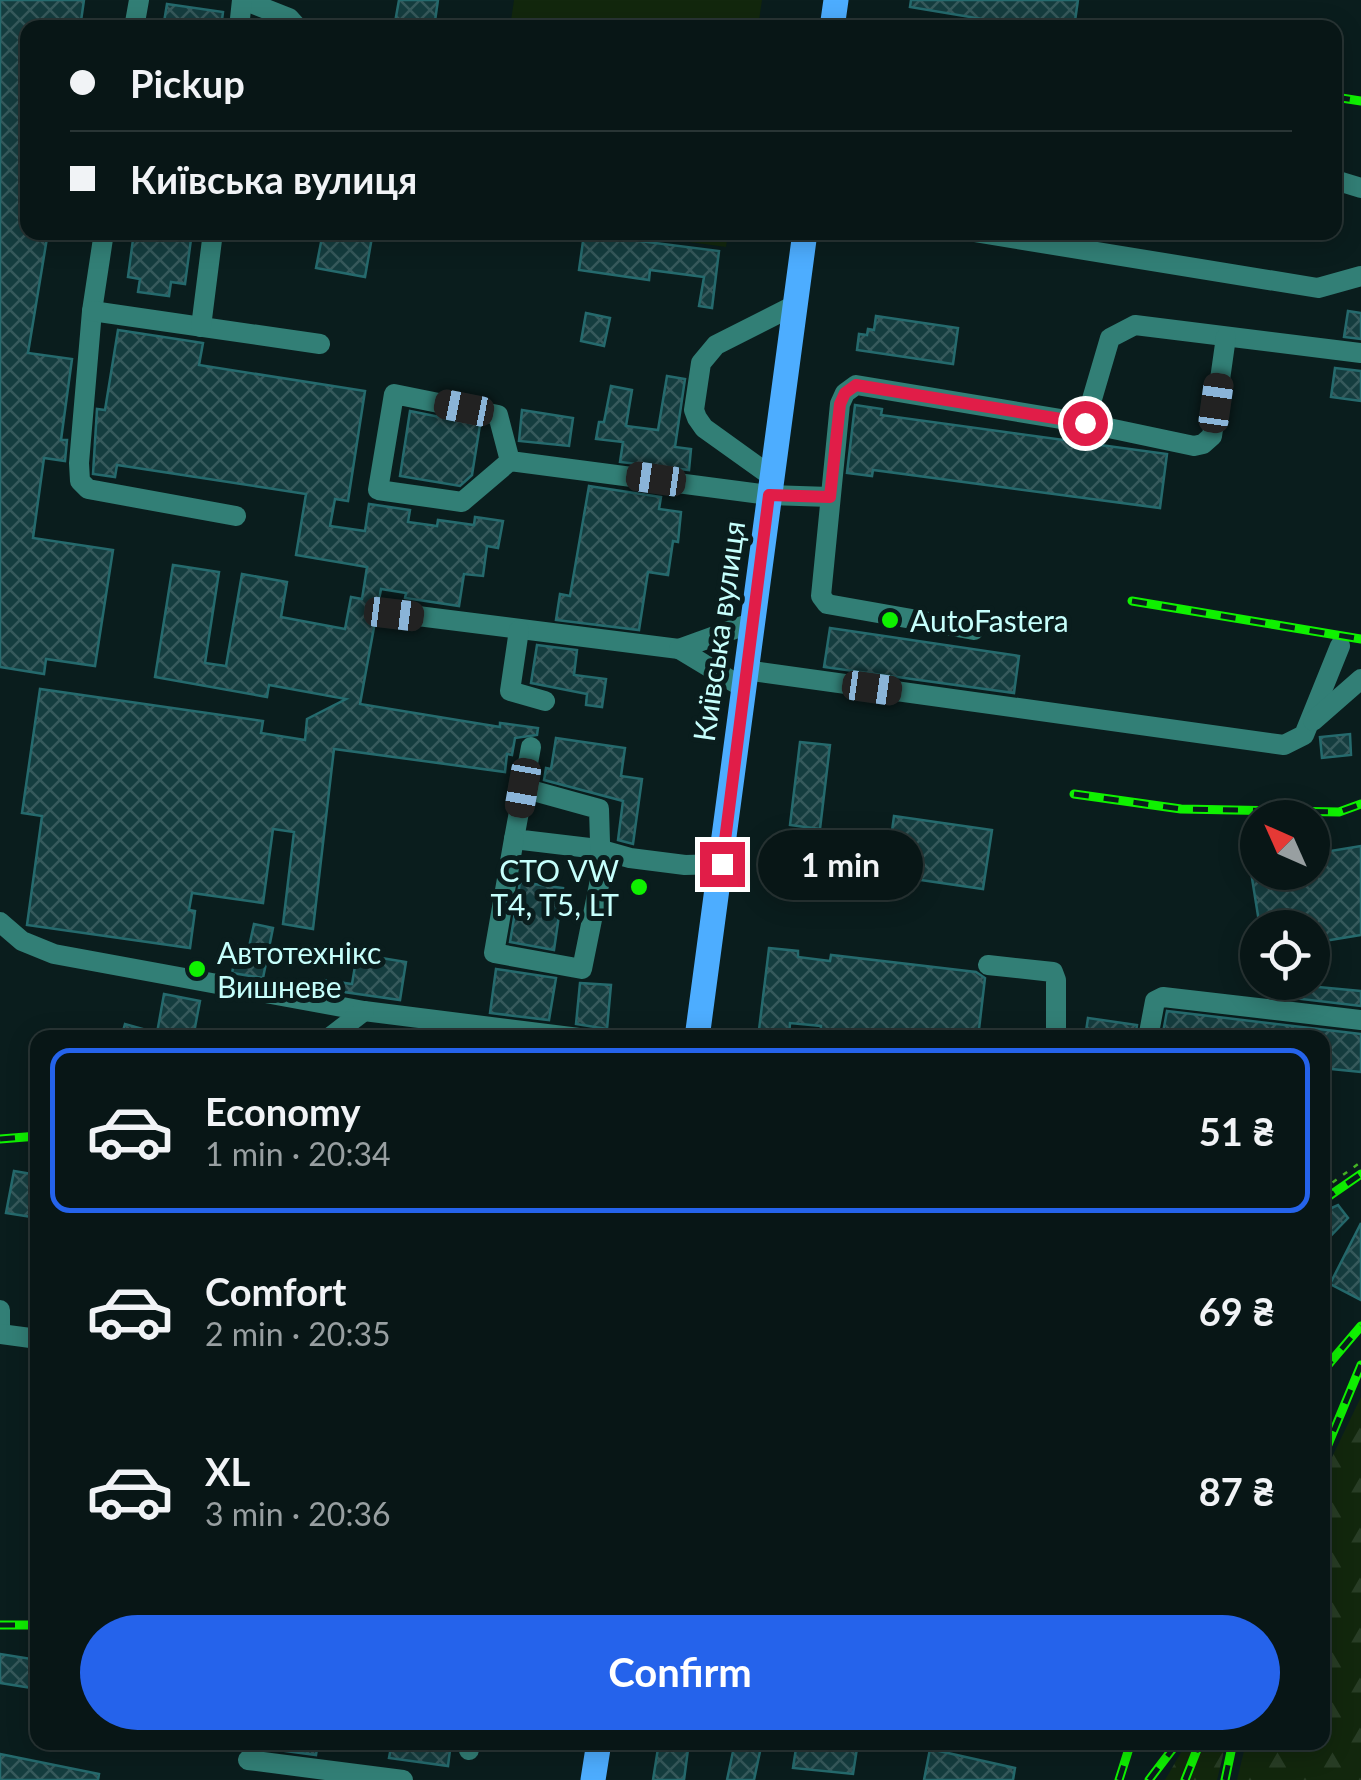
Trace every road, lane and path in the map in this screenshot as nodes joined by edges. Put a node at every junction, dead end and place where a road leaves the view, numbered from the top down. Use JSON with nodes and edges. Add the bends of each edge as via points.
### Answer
{"nodes":[{"id":1,"x":243,"y":0,"type":"edge"},
{"id":2,"x":291,"y":20,"type":"edge"},
{"id":3,"x":103,"y":240,"type":"edge"},
{"id":4,"x":212,"y":240,"type":"edge"},
{"id":5,"x":804,"y":240,"type":"edge"},
{"id":6,"x":1023,"y":240,"type":"edge"},
{"id":7,"x":1361,"y":276,"type":"edge"},
{"id":8,"x":795,"y":304,"type":"junction"},
{"id":9,"x":92,"y":311,"type":"junction"},
{"id":10,"x":201,"y":327,"type":"junction"},
{"id":11,"x":1226,"y":337,"type":"junction"},
{"id":12,"x":320,"y":344,"type":"dead end"},
{"id":13,"x":1361,"y":353,"type":"edge"},
{"id":14,"x":1085,"y":423,"type":"junction"},
{"id":15,"x":510,"y":461,"type":"junction"},
{"id":16,"x":770,"y":486,"type":"junction"},
{"id":17,"x":830,"y":497,"type":"junction"},
{"id":18,"x":236,"y":516,"type":"dead end"},
{"id":19,"x":394,"y":614,"type":"dead end"},
{"id":20,"x":751,"y":622,"type":"junction"},
{"id":21,"x":520,"y":630,"type":"junction"},
{"id":22,"x":974,"y":630,"type":"dead end"},
{"id":23,"x":1340,"y":646,"type":"dead end"},
{"id":24,"x":679,"y":649,"type":"junction"},
{"id":25,"x":744,"y":678,"type":"junction"},
{"id":26,"x":1361,"y":679,"type":"edge"},
{"id":27,"x":545,"y":701,"type":"dead end"},
{"id":28,"x":1308,"y":726,"type":"junction"},
{"id":29,"x":530,"y":747,"type":"dead end"},
{"id":30,"x":523,"y":788,"type":"junction"},
{"id":31,"x":514,"y":839,"type":"junction"},
{"id":32,"x":598,"y":849,"type":"junction"},
{"id":33,"x":722,"y":864,"type":"junction"},
{"id":34,"x":0,"y":922,"type":"edge"},
{"id":35,"x":988,"y":965,"type":"dead end"},
{"id":36,"x":364,"y":1011,"type":"junction"},
{"id":37,"x":1361,"y":1020,"type":"edge"},
{"id":38,"x":339,"y":1030,"type":"edge"},
{"id":39,"x":515,"y":1030,"type":"edge"},
{"id":40,"x":698,"y":1030,"type":"edge"},
{"id":41,"x":1056,"y":1030,"type":"edge"},
{"id":42,"x":1149,"y":1030,"type":"edge"},
{"id":43,"x":1361,"y":1162,"type":"edge"},
{"id":44,"x":1330,"y":1184,"type":"edge"},
{"id":45,"x":0,"y":1310,"type":"edge"},
{"id":46,"x":0,"y":1334,"type":"edge"},
{"id":47,"x":30,"y":1338,"type":"edge"},
{"id":48,"x":597,"y":1750,"type":"edge"},
{"id":49,"x":248,"y":1760,"type":"dead end"},
{"id":50,"x":403,"y":1780,"type":"edge"},
{"id":51,"x":594,"y":1780,"type":"edge"}],
"edges":[{"from":1,"to":2,"type":"lane"},
{"from":3,"to":9,"type":"lane"},
{"from":4,"to":10,"type":"lane"},
{"from":5,"to":8,"type":"main road","name":"Київська вулиця"},
{"from":6,"to":7,"type":"lane","via":[[1318,288]]},
{"from":8,"to":16,"type":"main road","name":"Київська вулиця"},
{"from":8,"to":16,"type":"lane","via":[[705,355],[694,410],[704,428]]},
{"from":9,"to":10,"type":"lane"},
{"from":9,"to":18,"type":"lane","via":[[80,481],[88,490]]},
{"from":10,"to":12,"type":"lane"},
{"from":11,"to":13,"type":"lane"},
{"from":11,"to":14,"type":"lane","via":[[1124,329],[1110,338]]},
{"from":11,"to":14,"type":"lane","via":[[1212,436],[1203,444]]},
{"from":14,"to":17,"type":"lane","via":[[856,385],[840,404]]},
{"from":15,"to":15,"type":"lane","via":[[498,415],[394,394],[378,490],[462,502]]},
{"from":15,"to":16,"type":"lane"},
{"from":16,"to":17,"type":"lane"},
{"from":16,"to":20,"type":"main road","name":"Київська вулиця"},
{"from":17,"to":22,"type":"lane","via":[[821,596],[827,604]]},
{"from":19,"to":21,"type":"lane"},
{"from":20,"to":24,"type":"lane"},
{"from":20,"to":25,"type":"main road","name":"Київська вулиця"},
{"from":21,"to":24,"type":"lane"},
{"from":21,"to":27,"type":"lane","via":[[510,691]]},
{"from":23,"to":28,"type":"lane"},
{"from":24,"to":25,"type":"lane"},
{"from":25,"to":28,"type":"lane","via":[[1284,744]]},
{"from":25,"to":33,"type":"main road","name":"Київська вулиця"},
{"from":26,"to":28,"type":"lane"},
{"from":29,"to":30,"type":"lane"},
{"from":30,"to":31,"type":"lane"},
{"from":30,"to":32,"type":"lane","via":[[599,809]]},
{"from":31,"to":32,"type":"lane"},
{"from":31,"to":32,"type":"lane","via":[[494,954],[582,969],[601,875]]},
{"from":32,"to":33,"type":"lane","via":[[685,865]]},
{"from":33,"to":40,"type":"main road","name":"Київська вулиця"},
{"from":34,"to":36,"type":"lane","via":[[54,954]]},
{"from":35,"to":41,"type":"lane","via":[[1053,972]]},
{"from":36,"to":38,"type":"lane"},
{"from":36,"to":39,"type":"lane"},
{"from":37,"to":42,"type":"lane","via":[[1163,998],[1154,1001]]},
{"from":43,"to":44,"type":"path"},
{"from":45,"to":46,"type":"lane"},
{"from":46,"to":47,"type":"lane"},
{"from":48,"to":51,"type":"main road"},
{"from":49,"to":50,"type":"lane"}]}
